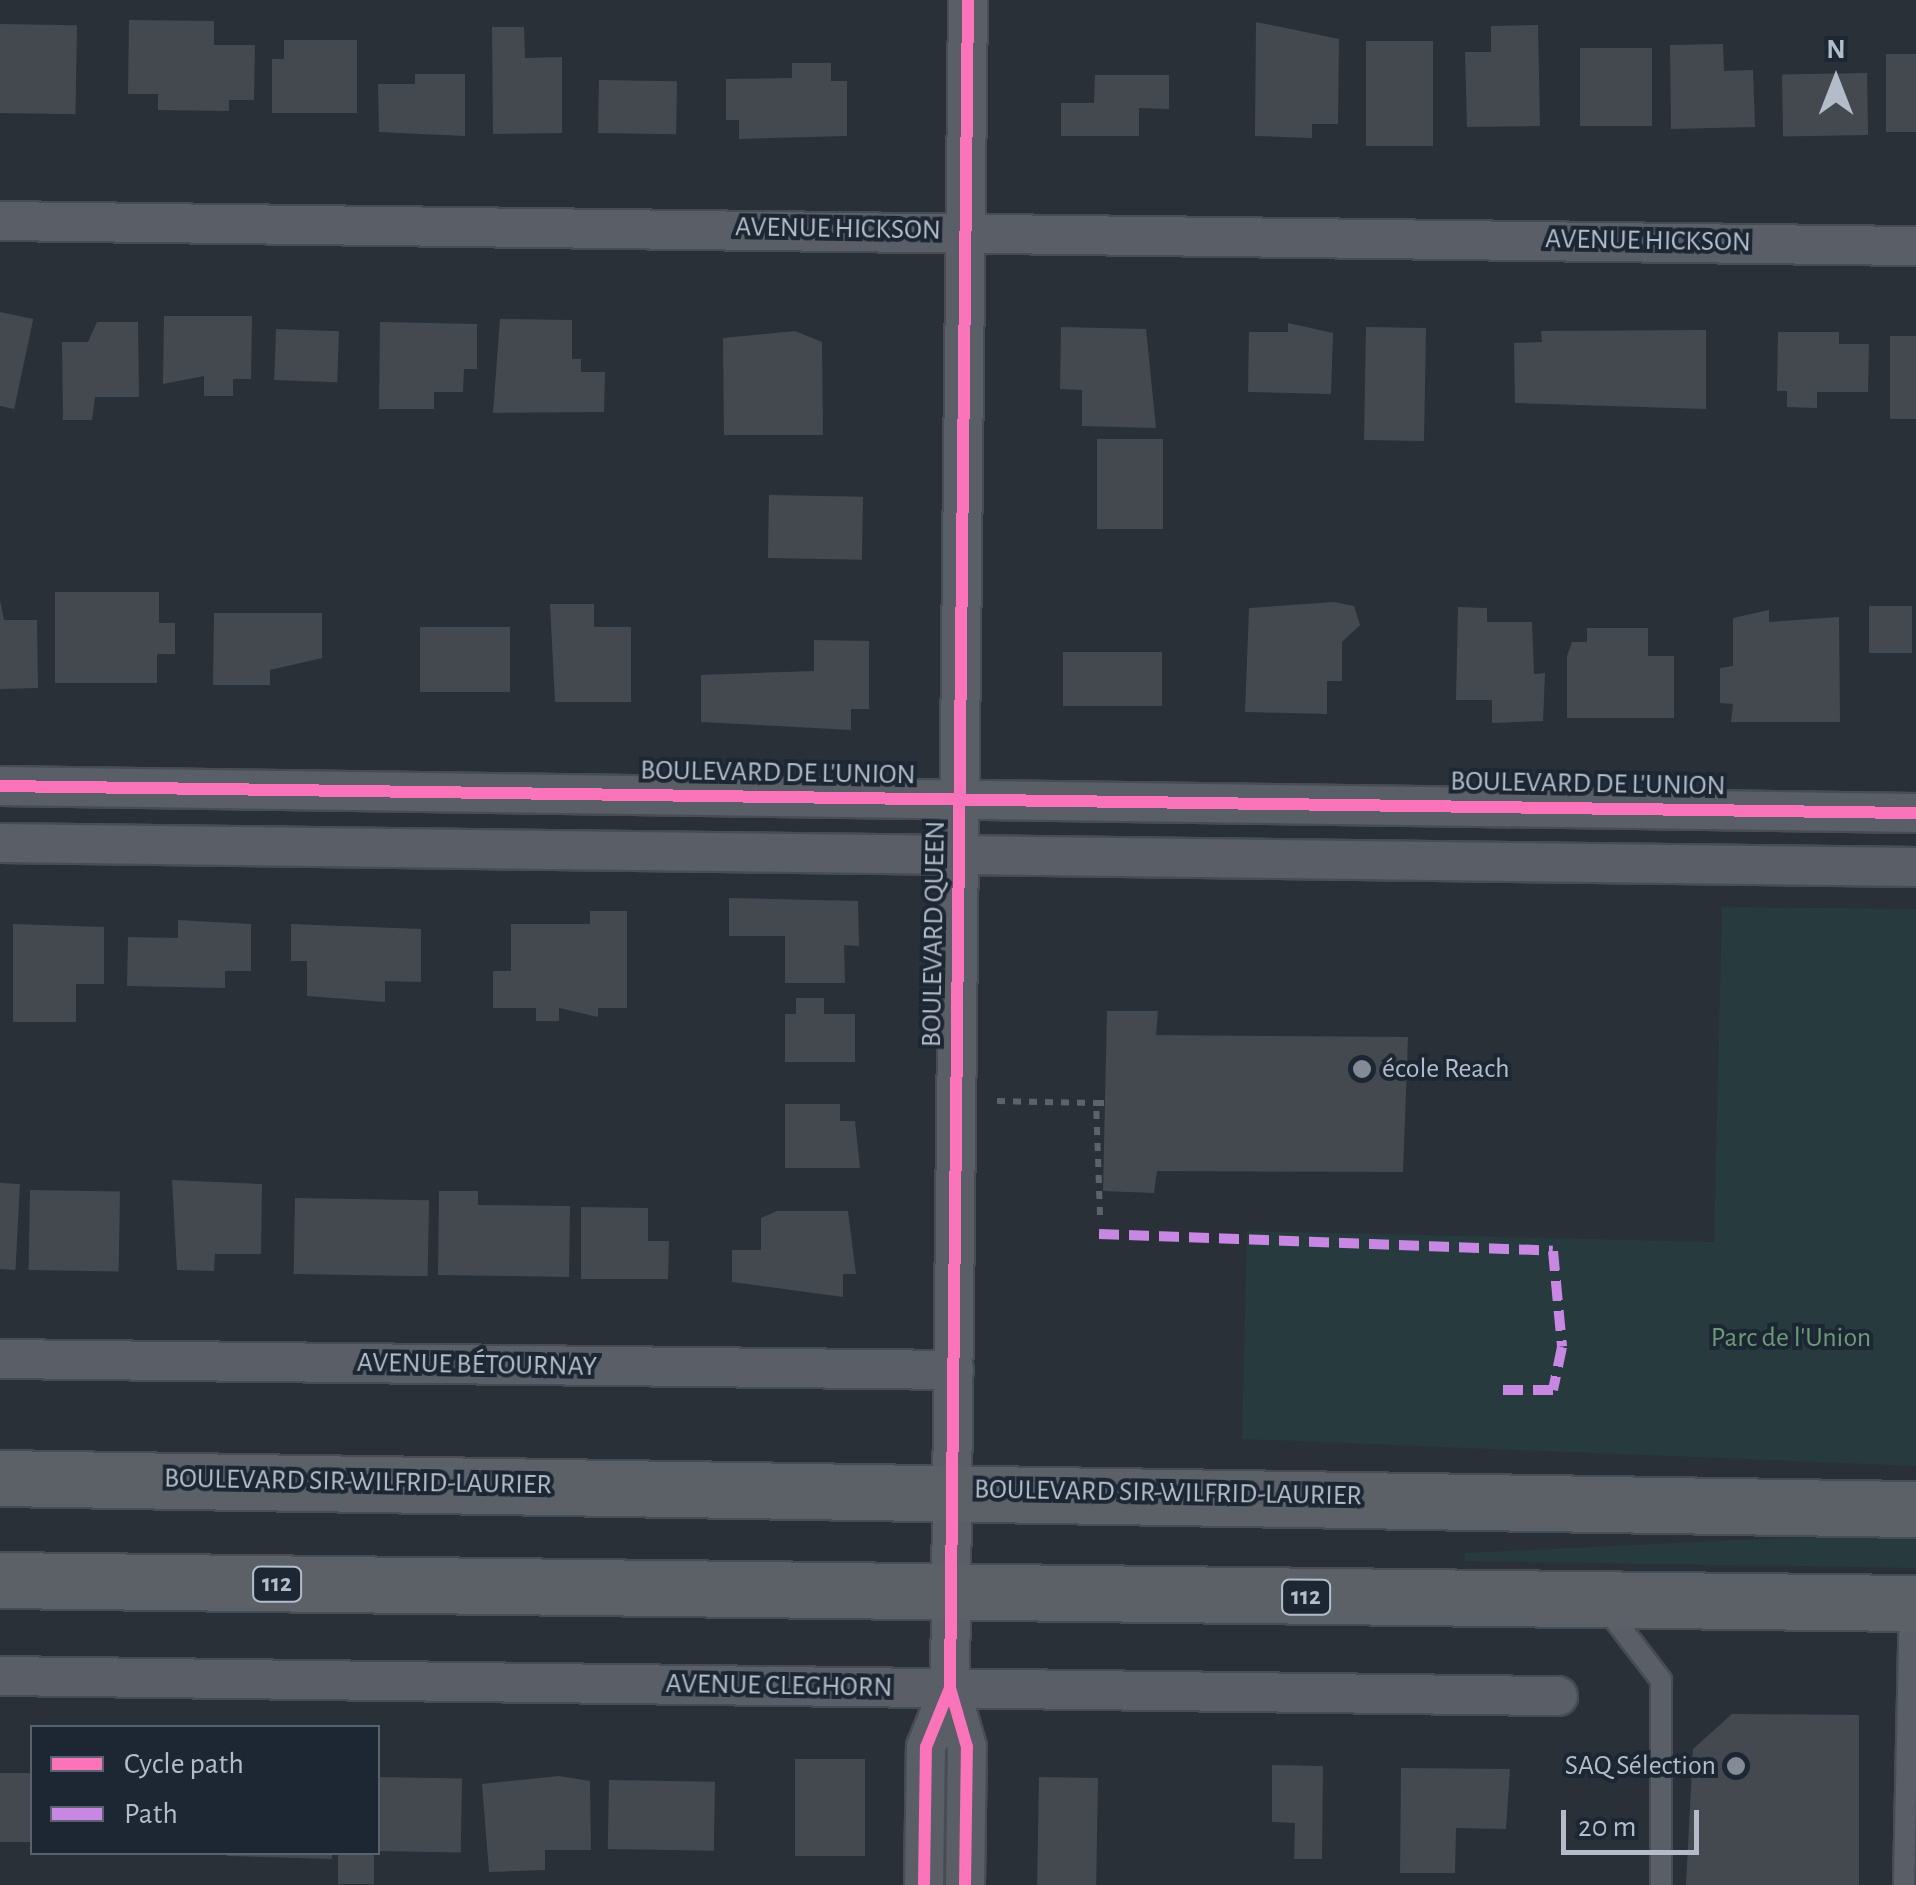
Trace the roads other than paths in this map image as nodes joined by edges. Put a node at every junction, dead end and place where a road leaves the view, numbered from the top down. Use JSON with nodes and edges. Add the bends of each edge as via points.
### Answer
{"nodes":[{"id":1,"x":968,"y":0,"type":"edge"},
{"id":2,"x":0,"y":221,"type":"edge"},
{"id":3,"x":966,"y":230,"type":"junction"},
{"id":4,"x":1916,"y":246,"type":"edge"},
{"id":5,"x":0,"y":786,"type":"edge"},
{"id":6,"x":961,"y":802,"type":"junction"},
{"id":7,"x":1916,"y":813,"type":"edge"},
{"id":8,"x":0,"y":843,"type":"edge"},
{"id":9,"x":961,"y":857,"type":"junction"},
{"id":10,"x":1916,"y":868,"type":"edge"},
{"id":11,"x":0,"y":1360,"type":"edge"},
{"id":12,"x":954,"y":1370,"type":"junction"},
{"id":13,"x":0,"y":1478,"type":"edge"},
{"id":14,"x":952,"y":1490,"type":"junction"},
{"id":15,"x":1916,"y":1508,"type":"edge"},
{"id":16,"x":0,"y":1580,"type":"edge"},
{"id":17,"x":952,"y":1592,"type":"junction"},
{"id":18,"x":1600,"y":1602,"type":"junction"},
{"id":19,"x":1913,"y":1603,"type":"edge"},
{"id":20,"x":0,"y":1676,"type":"edge"},
{"id":21,"x":950,"y":1688,"type":"junction"},
{"id":22,"x":1558,"y":1696,"type":"dead end"},
{"id":23,"x":924,"y":1885,"type":"edge"},
{"id":24,"x":966,"y":1885,"type":"edge"},
{"id":25,"x":1661,"y":1885,"type":"edge"},
{"id":26,"x":1904,"y":1885,"type":"edge"}],
"edges":[{"from":1,"to":3,"type":"street","name":"BOULEVARD QUEEN"},
{"from":2,"to":3,"type":"street","name":"AVENUE HICKSON"},
{"from":3,"to":4,"type":"street","name":"AVENUE HICKSON"},
{"from":3,"to":6,"type":"street","name":"BOULEVARD QUEEN"},
{"from":5,"to":6,"type":"street","name":"BOULEVARD DE L'UNION"},
{"from":6,"to":7,"type":"street","name":"BOULEVARD DE L'UNION"},
{"from":6,"to":9,"type":"street","name":"BOULEVARD QUEEN"},
{"from":8,"to":9,"type":"street"},
{"from":9,"to":10,"type":"street"},
{"from":9,"to":12,"type":"street","name":"BOULEVARD QUEEN"},
{"from":11,"to":12,"type":"street","name":"AVENUE BÉTOURNAY"},
{"from":12,"to":14,"type":"street","name":"BOULEVARD QUEEN"},
{"from":13,"to":14,"type":"main road","name":"BOULEVARD SIR-WILFRID-LAURIER"},
{"from":14,"to":15,"type":"main road","name":"BOULEVARD SIR-WILFRID-LAURIER"},
{"from":14,"to":17,"type":"street","name":"BOULEVARD QUEEN"},
{"from":16,"to":17,"type":"main road","number":"112"},
{"from":17,"to":18,"type":"main road","number":"112"},
{"from":17,"to":21,"type":"street","name":"BOULEVARD QUEEN"},
{"from":18,"to":19,"type":"main road","number":"112"},
{"from":18,"to":25,"type":"lane","via":[[1656,1666],[1664,1710]]},
{"from":19,"to":26,"type":"lane"},
{"from":20,"to":21,"type":"street","name":"AVENUE CLEGHORN"},
{"from":21,"to":22,"type":"street","name":"AVENUE CLEGHORN"},
{"from":21,"to":23,"type":"street","name":"BOULEVARD QUEEN","via":[[926,1747]]},
{"from":21,"to":24,"type":"street","name":"BOULEVARD QUEEN","via":[[967,1747]]}]}
